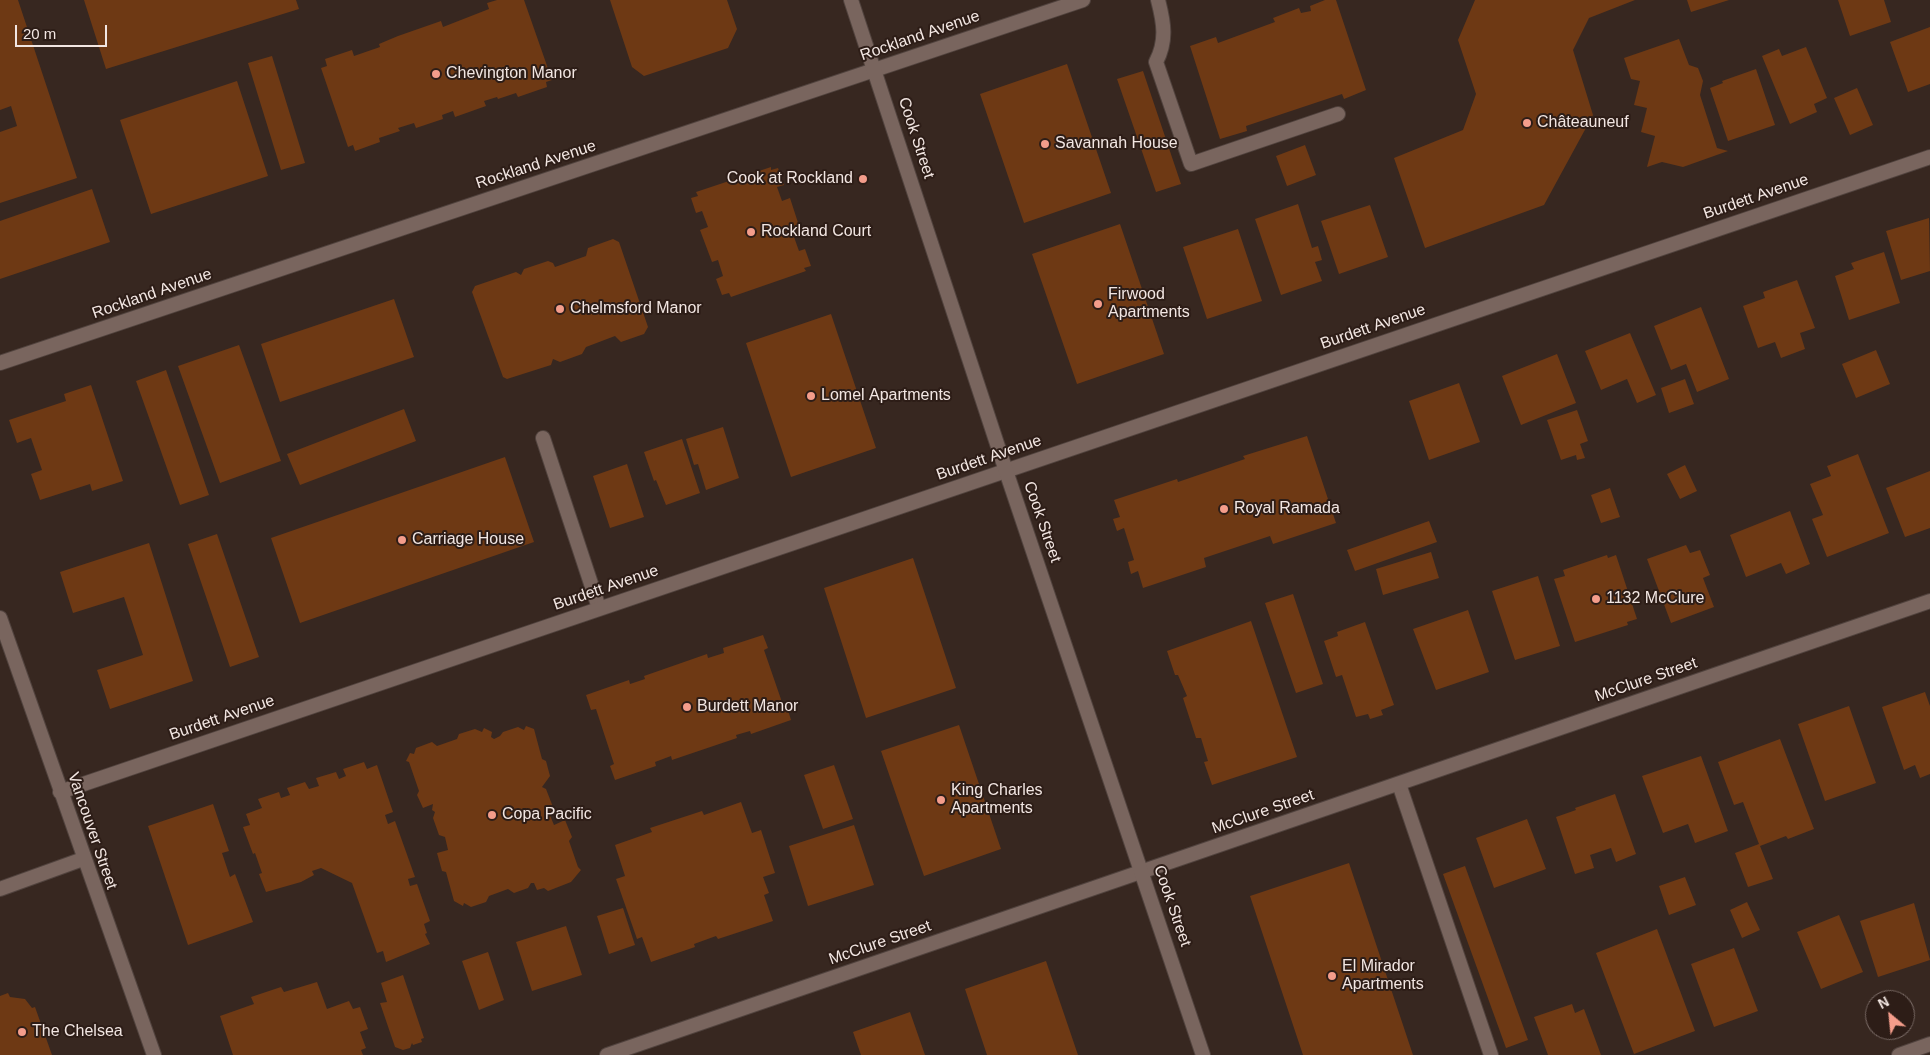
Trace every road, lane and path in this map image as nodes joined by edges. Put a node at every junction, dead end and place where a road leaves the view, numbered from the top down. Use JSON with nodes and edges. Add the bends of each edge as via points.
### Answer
{"nodes":[{"id":1,"x":851,"y":0,"type":"edge"},
{"id":2,"x":1083,"y":0,"type":"edge"},
{"id":3,"x":1158,"y":0,"type":"edge"},
{"id":4,"x":876,"y":70,"type":"junction"},
{"id":5,"x":1338,"y":114,"type":"dead end"},
{"id":6,"x":1930,"y":157,"type":"edge"},
{"id":7,"x":0,"y":363,"type":"edge"},
{"id":8,"x":543,"y":438,"type":"dead end"},
{"id":9,"x":1006,"y":471,"type":"junction"},
{"id":10,"x":1930,"y":601,"type":"edge"},
{"id":11,"x":600,"y":608,"type":"junction"},
{"id":12,"x":0,"y":618,"type":"edge"},
{"id":13,"x":1399,"y":784,"type":"junction"},
{"id":14,"x":60,"y":792,"type":"junction"},
{"id":15,"x":83,"y":859,"type":"junction"},
{"id":16,"x":1142,"y":872,"type":"junction"},
{"id":17,"x":0,"y":889,"type":"edge"},
{"id":18,"x":1930,"y":1044,"type":"edge"},
{"id":19,"x":1917,"y":1052,"type":"edge"},
{"id":20,"x":154,"y":1055,"type":"edge"},
{"id":21,"x":607,"y":1055,"type":"edge"},
{"id":22,"x":1203,"y":1055,"type":"edge"},
{"id":23,"x":1491,"y":1055,"type":"edge"},
{"id":24,"x":1899,"y":1055,"type":"edge"}],
"edges":[{"from":1,"to":4,"type":"street","name":"Cook Street"},
{"from":2,"to":4,"type":"street","name":"Rockland Avenue"},
{"from":3,"to":5,"type":"street","via":[[1165,32],[1163,48],[1156,62],[1191,164]]},
{"from":4,"to":7,"type":"street","name":"Rockland Avenue"},
{"from":4,"to":9,"type":"street","name":"Cook Street"},
{"from":6,"to":9,"type":"street","name":"Burdett Avenue"},
{"from":8,"to":11,"type":"street"},
{"from":9,"to":11,"type":"street","name":"Burdett Avenue"},
{"from":9,"to":16,"type":"street","name":"Cook Street"},
{"from":10,"to":13,"type":"street","name":"McClure Street"},
{"from":11,"to":14,"type":"street","name":"Burdett Avenue"},
{"from":12,"to":14,"type":"street","name":"Vancouver Street"},
{"from":13,"to":16,"type":"street","name":"McClure Street"},
{"from":13,"to":23,"type":"street"},
{"from":14,"to":15,"type":"street","name":"Vancouver Street"},
{"from":15,"to":17,"type":"street"},
{"from":15,"to":20,"type":"street","name":"Vancouver Street"},
{"from":16,"to":21,"type":"street","name":"McClure Street"},
{"from":16,"to":22,"type":"street","name":"Cook Street"},
{"from":18,"to":19,"type":"street"},
{"from":19,"to":24,"type":"street"}]}
